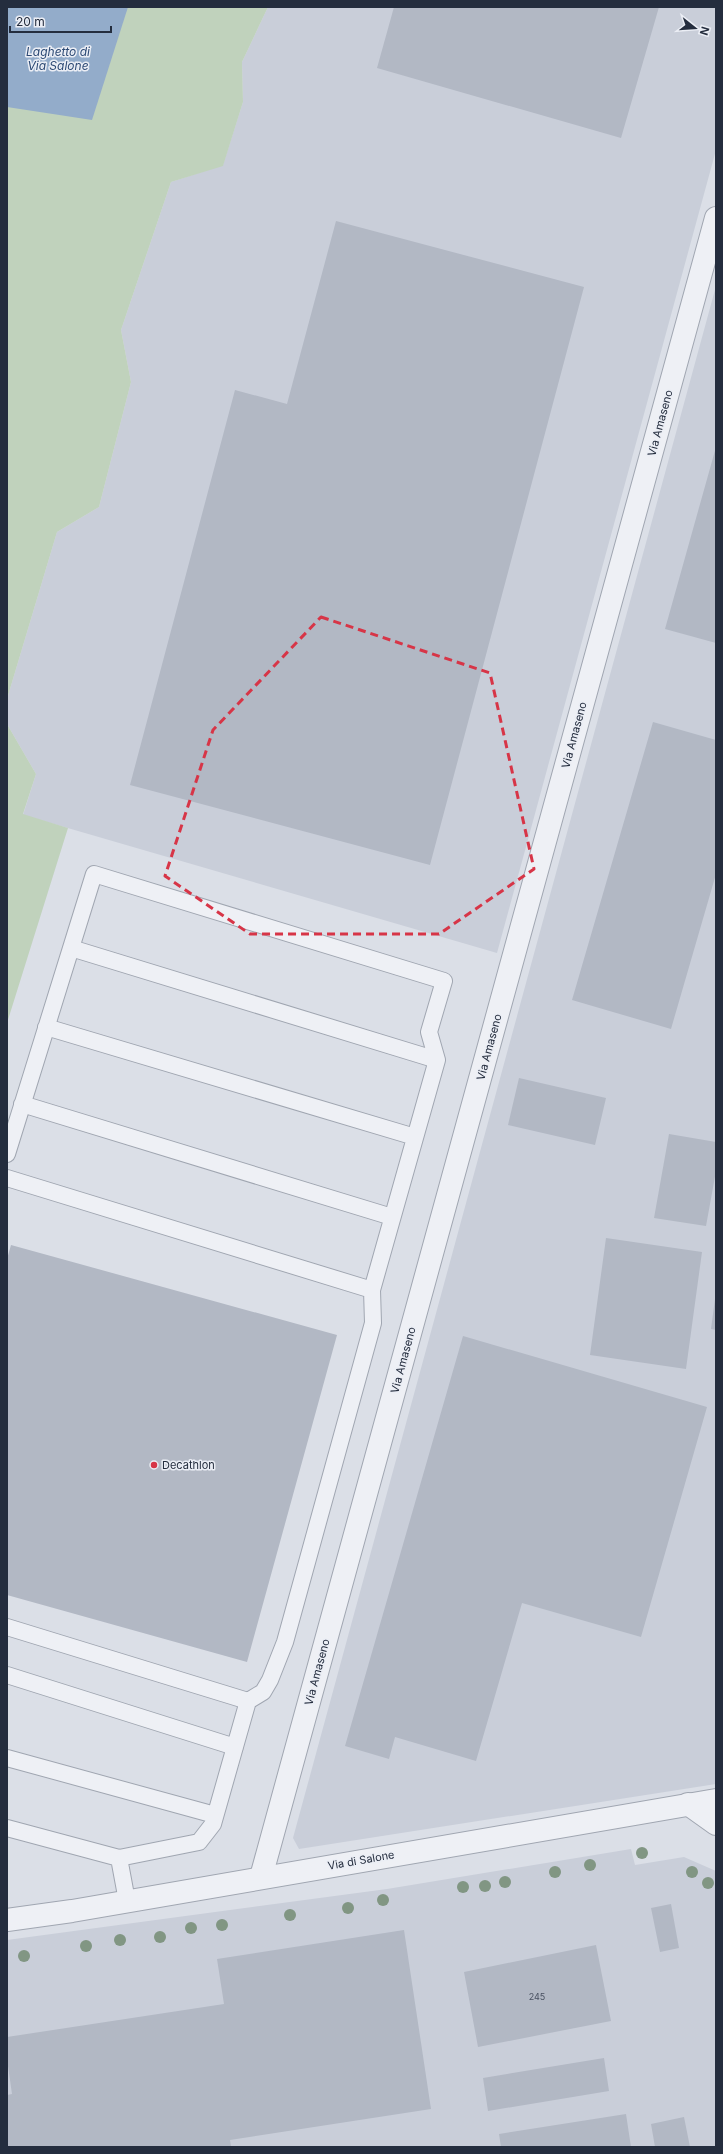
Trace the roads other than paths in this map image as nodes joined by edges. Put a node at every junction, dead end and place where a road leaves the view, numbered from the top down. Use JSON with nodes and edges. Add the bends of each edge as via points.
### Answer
{"nodes":[{"id":1,"x":716,"y":218,"type":"edge"},
{"id":2,"x":71,"y":948,"type":"junction"},
{"id":3,"x":46,"y":1027,"type":"junction"},
{"id":4,"x":437,"y":1060,"type":"junction"},
{"id":5,"x":22,"y":1104,"type":"junction"},
{"id":6,"x":415,"y":1137,"type":"junction"},
{"id":7,"x":7,"y":1154,"type":"edge"},
{"id":8,"x":7,"y":1178,"type":"edge"},
{"id":9,"x":392,"y":1217,"type":"junction"},
{"id":10,"x":372,"y":1290,"type":"junction"},
{"id":11,"x":7,"y":1627,"type":"edge"},
{"id":12,"x":7,"y":1675,"type":"edge"},
{"id":13,"x":248,"y":1701,"type":"junction"},
{"id":14,"x":235,"y":1747,"type":"junction"},
{"id":15,"x":7,"y":1758,"type":"edge"},
{"id":16,"x":716,"y":1800,"type":"edge"},
{"id":17,"x":688,"y":1804,"type":"junction"},
{"id":18,"x":215,"y":1815,"type":"junction"},
{"id":19,"x":716,"y":1824,"type":"edge"},
{"id":20,"x":7,"y":1828,"type":"edge"},
{"id":21,"x":119,"y":1858,"type":"junction"},
{"id":22,"x":261,"y":1877,"type":"junction"},
{"id":23,"x":127,"y":1901,"type":"junction"},
{"id":24,"x":7,"y":1920,"type":"edge"}],
"edges":[{"from":1,"to":22,"type":"street","name":"Via Amaseno"},
{"from":2,"to":3,"type":"lane"},
{"from":2,"to":4,"type":"lane"},
{"from":2,"to":4,"type":"lane","via":[[94,874],[436,978],[444,981],[430,1032]]},
{"from":3,"to":5,"type":"lane"},
{"from":3,"to":6,"type":"lane"},
{"from":4,"to":6,"type":"lane"},
{"from":5,"to":7,"type":"lane"},
{"from":5,"to":9,"type":"lane"},
{"from":6,"to":9,"type":"lane"},
{"from":8,"to":10,"type":"lane"},
{"from":9,"to":10,"type":"lane"},
{"from":10,"to":13,"type":"lane","via":[[373,1323],[285,1642],[263,1692]]},
{"from":11,"to":13,"type":"lane"},
{"from":12,"to":14,"type":"lane"},
{"from":13,"to":14,"type":"lane"},
{"from":14,"to":18,"type":"lane"},
{"from":15,"to":18,"type":"lane"},
{"from":16,"to":17,"type":"street","name":"Via di Salone"},
{"from":17,"to":19,"type":"street"},
{"from":17,"to":22,"type":"street","name":"Via di Salone"},
{"from":18,"to":21,"type":"lane","via":[[213,1824],[199,1842]]},
{"from":20,"to":21,"type":"lane"},
{"from":21,"to":23,"type":"lane"},
{"from":22,"to":23,"type":"street","name":"Via di Salone"},
{"from":23,"to":24,"type":"street","name":"Via di Salone"}]}
